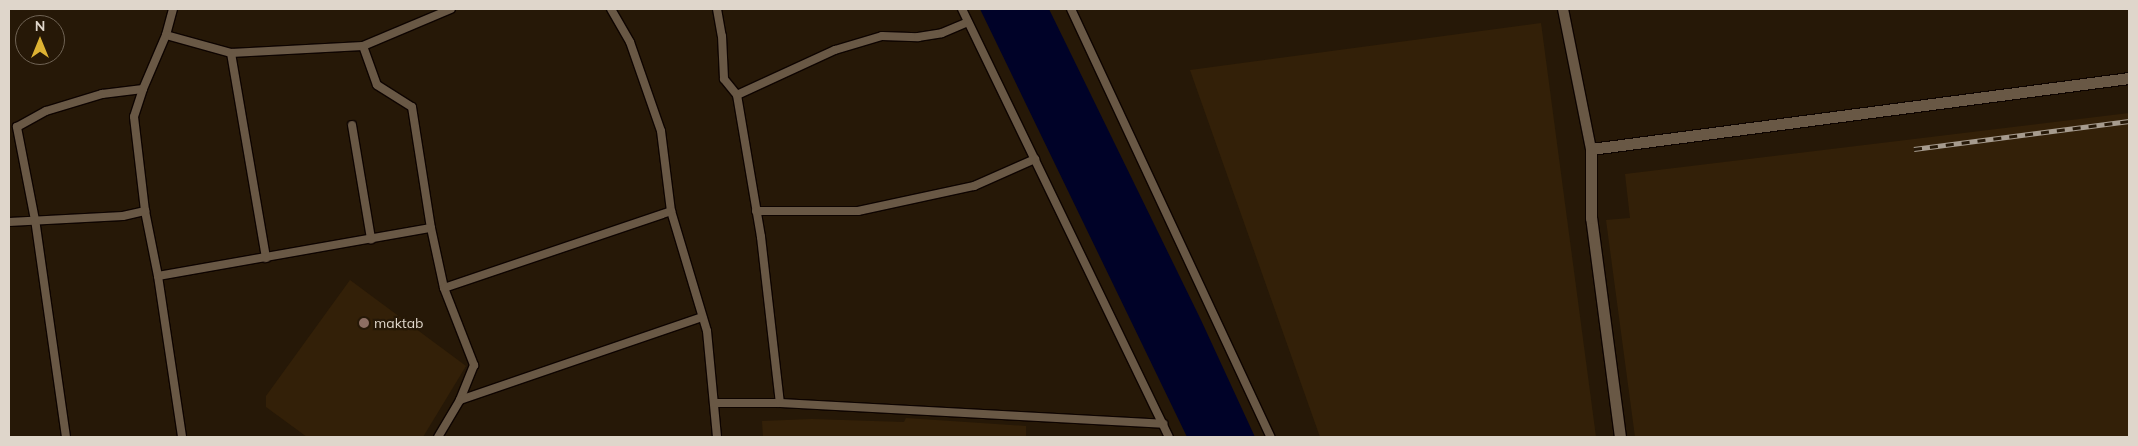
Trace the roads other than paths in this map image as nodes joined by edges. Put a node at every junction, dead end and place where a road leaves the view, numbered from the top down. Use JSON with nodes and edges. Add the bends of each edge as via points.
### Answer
{"nodes":[{"id":1,"x":173,"y":9,"type":"edge"},
{"id":2,"x":451,"y":9,"type":"edge"},
{"id":3,"x":610,"y":9,"type":"edge"},
{"id":4,"x":717,"y":9,"type":"edge"},
{"id":5,"x":962,"y":9,"type":"edge"},
{"id":6,"x":1071,"y":9,"type":"edge"},
{"id":7,"x":1562,"y":9,"type":"edge"},
{"id":8,"x":968,"y":22,"type":"junction"},
{"id":9,"x":166,"y":35,"type":"junction"},
{"id":10,"x":363,"y":46,"type":"junction"},
{"id":11,"x":231,"y":53,"type":"junction"},
{"id":12,"x":2129,"y":78,"type":"edge"},
{"id":13,"x":143,"y":89,"type":"junction"},
{"id":14,"x":737,"y":94,"type":"junction"},
{"id":15,"x":352,"y":125,"type":"dead end"},
{"id":16,"x":1592,"y":149,"type":"junction"},
{"id":17,"x":1035,"y":159,"type":"junction"},
{"id":18,"x":145,"y":211,"type":"junction"},
{"id":19,"x":671,"y":211,"type":"junction"},
{"id":20,"x":756,"y":211,"type":"junction"},
{"id":21,"x":35,"y":220,"type":"junction"},
{"id":22,"x":9,"y":222,"type":"edge"},
{"id":23,"x":431,"y":228,"type":"junction"},
{"id":24,"x":371,"y":239,"type":"junction"},
{"id":25,"x":266,"y":258,"type":"junction"},
{"id":26,"x":158,"y":276,"type":"junction"},
{"id":27,"x":444,"y":288,"type":"junction"},
{"id":28,"x":702,"y":317,"type":"junction"},
{"id":29,"x":460,"y":400,"type":"junction"},
{"id":30,"x":714,"y":403,"type":"junction"},
{"id":31,"x":780,"y":403,"type":"junction"},
{"id":32,"x":1164,"y":424,"type":"junction"},
{"id":33,"x":66,"y":437,"type":"edge"},
{"id":34,"x":182,"y":437,"type":"edge"},
{"id":35,"x":438,"y":437,"type":"edge"},
{"id":36,"x":717,"y":437,"type":"edge"},
{"id":37,"x":1169,"y":437,"type":"edge"},
{"id":38,"x":1271,"y":437,"type":"edge"},
{"id":39,"x":1620,"y":437,"type":"edge"}],
"edges":[{"from":1,"to":9,"type":"street"},
{"from":2,"to":10,"type":"street"},
{"from":3,"to":19,"type":"street","via":[[630,42],[661,131]]},
{"from":4,"to":14,"type":"street","via":[[724,79]]},
{"from":5,"to":8,"type":"street"},
{"from":6,"to":38,"type":"street"},
{"from":7,"to":16,"type":"street"},
{"from":8,"to":14,"type":"street","via":[[942,32],[918,37],[882,36],[835,50]]},
{"from":8,"to":17,"type":"street"},
{"from":9,"to":11,"type":"street"},
{"from":9,"to":13,"type":"street"},
{"from":10,"to":11,"type":"street"},
{"from":10,"to":23,"type":"street","via":[[377,85],[412,107]]},
{"from":11,"to":25,"type":"street"},
{"from":12,"to":16,"type":"main road"},
{"from":13,"to":18,"type":"street","via":[[134,117]]},
{"from":13,"to":21,"type":"street","via":[[102,94],[46,111],[17,127]]},
{"from":14,"to":20,"type":"street"},
{"from":15,"to":24,"type":"street"},
{"from":16,"to":39,"type":"main road","via":[[1591,218]]},
{"from":17,"to":20,"type":"street","via":[[974,186],[858,211]]},
{"from":17,"to":32,"type":"street"},
{"from":18,"to":21,"type":"street","via":[[124,216]]},
{"from":18,"to":26,"type":"street"},
{"from":19,"to":27,"type":"street"},
{"from":19,"to":28,"type":"street"},
{"from":20,"to":31,"type":"street"},
{"from":21,"to":22,"type":"street"},
{"from":21,"to":33,"type":"street"},
{"from":23,"to":24,"type":"street"},
{"from":23,"to":27,"type":"street"},
{"from":24,"to":25,"type":"street"},
{"from":25,"to":26,"type":"street"},
{"from":26,"to":34,"type":"street"},
{"from":27,"to":29,"type":"street","via":[[474,365]]},
{"from":28,"to":29,"type":"street"},
{"from":28,"to":30,"type":"street","via":[[707,331]]},
{"from":29,"to":35,"type":"street"},
{"from":30,"to":31,"type":"street"},
{"from":30,"to":36,"type":"street"},
{"from":31,"to":32,"type":"street"},
{"from":32,"to":37,"type":"street"}]}
